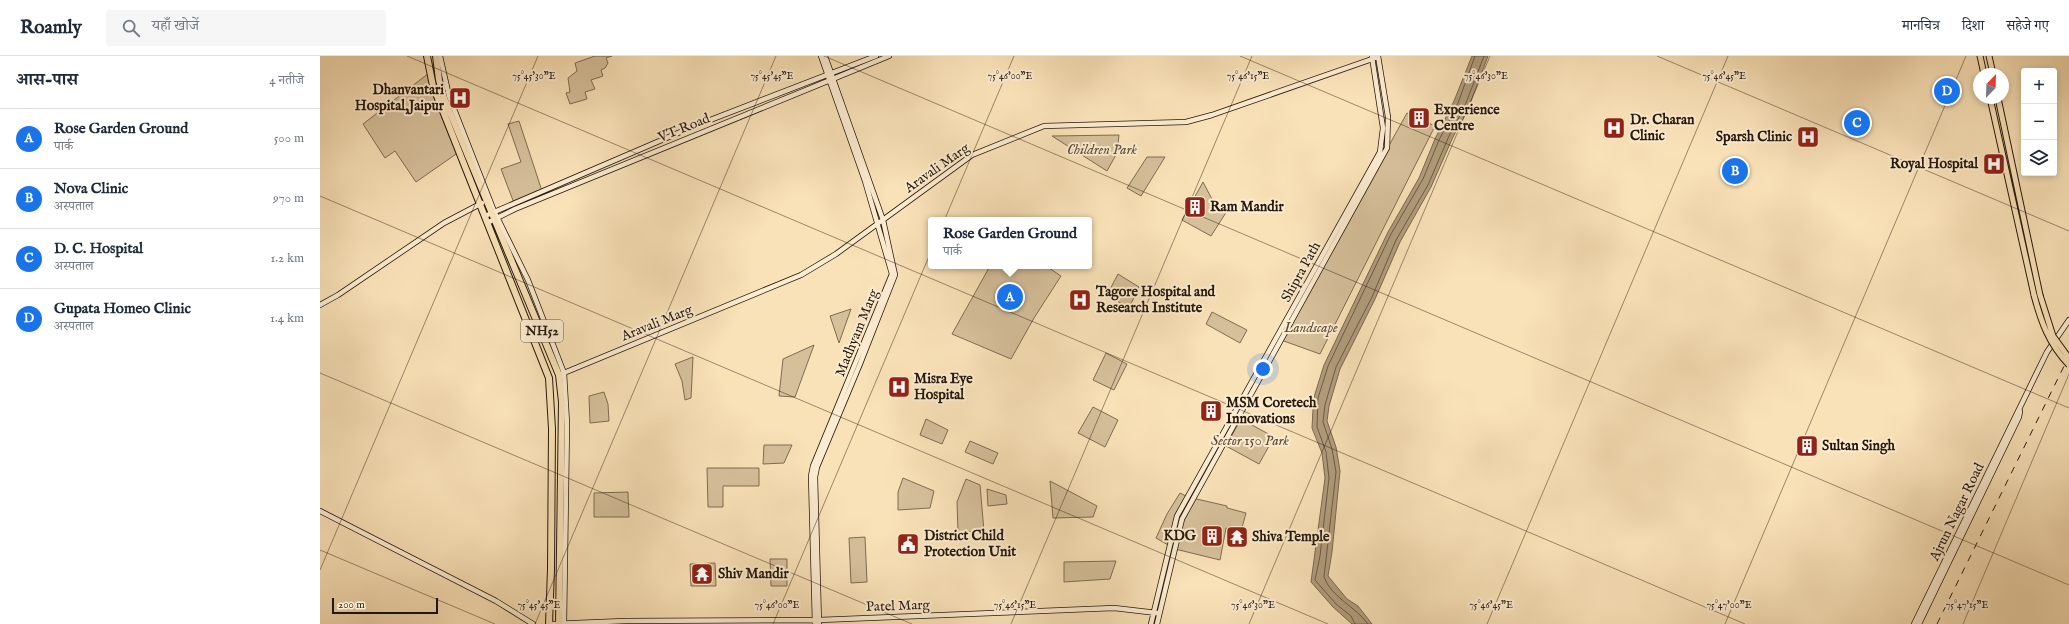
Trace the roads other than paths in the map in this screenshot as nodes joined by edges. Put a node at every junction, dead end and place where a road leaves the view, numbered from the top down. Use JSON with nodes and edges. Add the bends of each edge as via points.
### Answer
{"nodes":[{"id":1,"x":426,"y":56,"type":"edge"},
{"id":2,"x":436,"y":56,"type":"edge"},
{"id":3,"x":440,"y":56,"type":"edge"},
{"id":4,"x":821,"y":56,"type":"edge"},
{"id":5,"x":825,"y":56,"type":"edge"},
{"id":6,"x":876,"y":56,"type":"edge"},
{"id":7,"x":889,"y":56,"type":"edge"},
{"id":8,"x":1980,"y":56,"type":"edge"},
{"id":9,"x":1989,"y":56,"type":"edge"},
{"id":10,"x":1375,"y":57,"type":"edge"},
{"id":11,"x":1983,"y":68,"type":"edge"},
{"id":12,"x":1992,"y":68,"type":"edge"},
{"id":13,"x":830,"y":77,"type":"junction"},
{"id":14,"x":1991,"y":104,"type":"edge"},
{"id":15,"x":1999,"y":104,"type":"edge"},
{"id":16,"x":487,"y":201,"type":"junction"},
{"id":17,"x":479,"y":204,"type":"junction"},
{"id":18,"x":493,"y":212,"type":"junction"},
{"id":19,"x":485,"y":216,"type":"junction"},
{"id":20,"x":496,"y":218,"type":"junction"},
{"id":21,"x":883,"y":220,"type":"junction"},
{"id":22,"x":487,"y":223,"type":"junction"},
{"id":23,"x":878,"y":223,"type":"junction"},
{"id":24,"x":320,"y":305,"type":"edge"},
{"id":25,"x":2069,"y":320,"type":"edge"},
{"id":26,"x":2069,"y":358,"type":"edge"},
{"id":27,"x":2069,"y":365,"type":"edge"},
{"id":28,"x":561,"y":374,"type":"junction"},
{"id":29,"x":2020,"y":411,"type":"junction"},
{"id":30,"x":320,"y":511,"type":"edge"},
{"id":31,"x":1154,"y":612,"type":"junction"},
{"id":32,"x":1160,"y":614,"type":"junction"},
{"id":33,"x":817,"y":622,"type":"edge"},
{"id":34,"x":533,"y":624,"type":"edge"},
{"id":35,"x":549,"y":624,"type":"edge"},
{"id":36,"x":559,"y":624,"type":"edge"},
{"id":37,"x":1151,"y":624,"type":"edge"},
{"id":38,"x":1157,"y":624,"type":"edge"},
{"id":39,"x":1914,"y":624,"type":"edge"},
{"id":40,"x":1919,"y":624,"type":"edge"}],
"edges":[{"from":1,"to":17,"type":"highway","number":"NH52","via":[[433,86]]},
{"from":2,"to":16,"type":"highway","number":"NH52","via":[[444,98]]},
{"from":3,"to":18,"type":"street","via":[[449,96]]},
{"from":4,"to":13,"type":"street","name":"Madhyam Marg"},
{"from":5,"to":13,"type":"street","name":"Madhyam Marg"},
{"from":6,"to":13,"type":"street","name":"VT Road"},
{"from":7,"to":13,"type":"street","name":"VT Road"},
{"from":8,"to":11,"type":"main road"},
{"from":9,"to":12,"type":"main road"},
{"from":10,"to":21,"type":"street","name":"Aravali Marg","via":[[1186,122],[1044,126],[972,154]]},
{"from":10,"to":31,"type":"street","name":"Shipra Path","via":[[1383,128],[1380,152],[1177,516]]},
{"from":10,"to":32,"type":"street","name":"Shipra Path","via":[[1388,117],[1387,148],[1182,520]]},
{"from":13,"to":18,"type":"street","name":"VT Road","via":[[692,128]]},
{"from":13,"to":20,"type":"street","name":"VT Road"},
{"from":13,"to":21,"type":"street","name":"Madhyam Marg"},
{"from":13,"to":23,"type":"street","name":"Madhyam Marg"},
{"from":14,"to":27,"type":"main road","bridge":true,"via":[[2041,324],[2057,352]]},
{"from":15,"to":26,"type":"main road","bridge":true,"via":[[2046,318],[2052,336]]},
{"from":16,"to":17,"type":"street"},
{"from":16,"to":18,"type":"highway","number":"NH52"},
{"from":17,"to":19,"type":"highway","number":"NH52"},
{"from":17,"to":24,"type":"street","via":[[444,223]]},
{"from":18,"to":19,"type":"street","name":"VT Road"},
{"from":18,"to":20,"type":"highway","number":"NH52"},
{"from":19,"to":22,"type":"highway","number":"NH52"},
{"from":20,"to":22,"type":"street","name":"VT Road"},
{"from":20,"to":28,"type":"highway","number":"NH52"},
{"from":21,"to":23,"type":"street","name":"Aravali Marg"},
{"from":21,"to":33,"type":"street","name":"Madhyam Marg","via":[[895,268],[894,281],[815,477]]},
{"from":22,"to":35,"type":"highway","number":"NH52","via":[[544,364],[550,389]]},
{"from":23,"to":28,"type":"street","name":"Aravali Marg","via":[[836,254],[801,275]]},
{"from":23,"to":33,"type":"street","name":"Madhyam Marg","via":[[892,274],[811,476]]},
{"from":25,"to":29,"type":"street","name":"Ajrun Nagar Road","via":[[2047,352]]},
{"from":28,"to":36,"type":"highway","number":"NH52"},
{"from":29,"to":39,"type":"street","name":"Ajrun Nagar Road"},
{"from":29,"to":40,"type":"street","name":"Ajrun Nagar Road"},
{"from":30,"to":34,"type":"street","via":[[496,601]]},
{"from":31,"to":32,"type":"street","name":"Patel Marg"},
{"from":31,"to":33,"type":"street","name":"Patel Marg","via":[[1114,608]]},
{"from":31,"to":37,"type":"street","name":"Shipra Path"},
{"from":32,"to":38,"type":"street","name":"Shipra Path"},
{"from":33,"to":36,"type":"street","name":"Patel Marg"}]}
